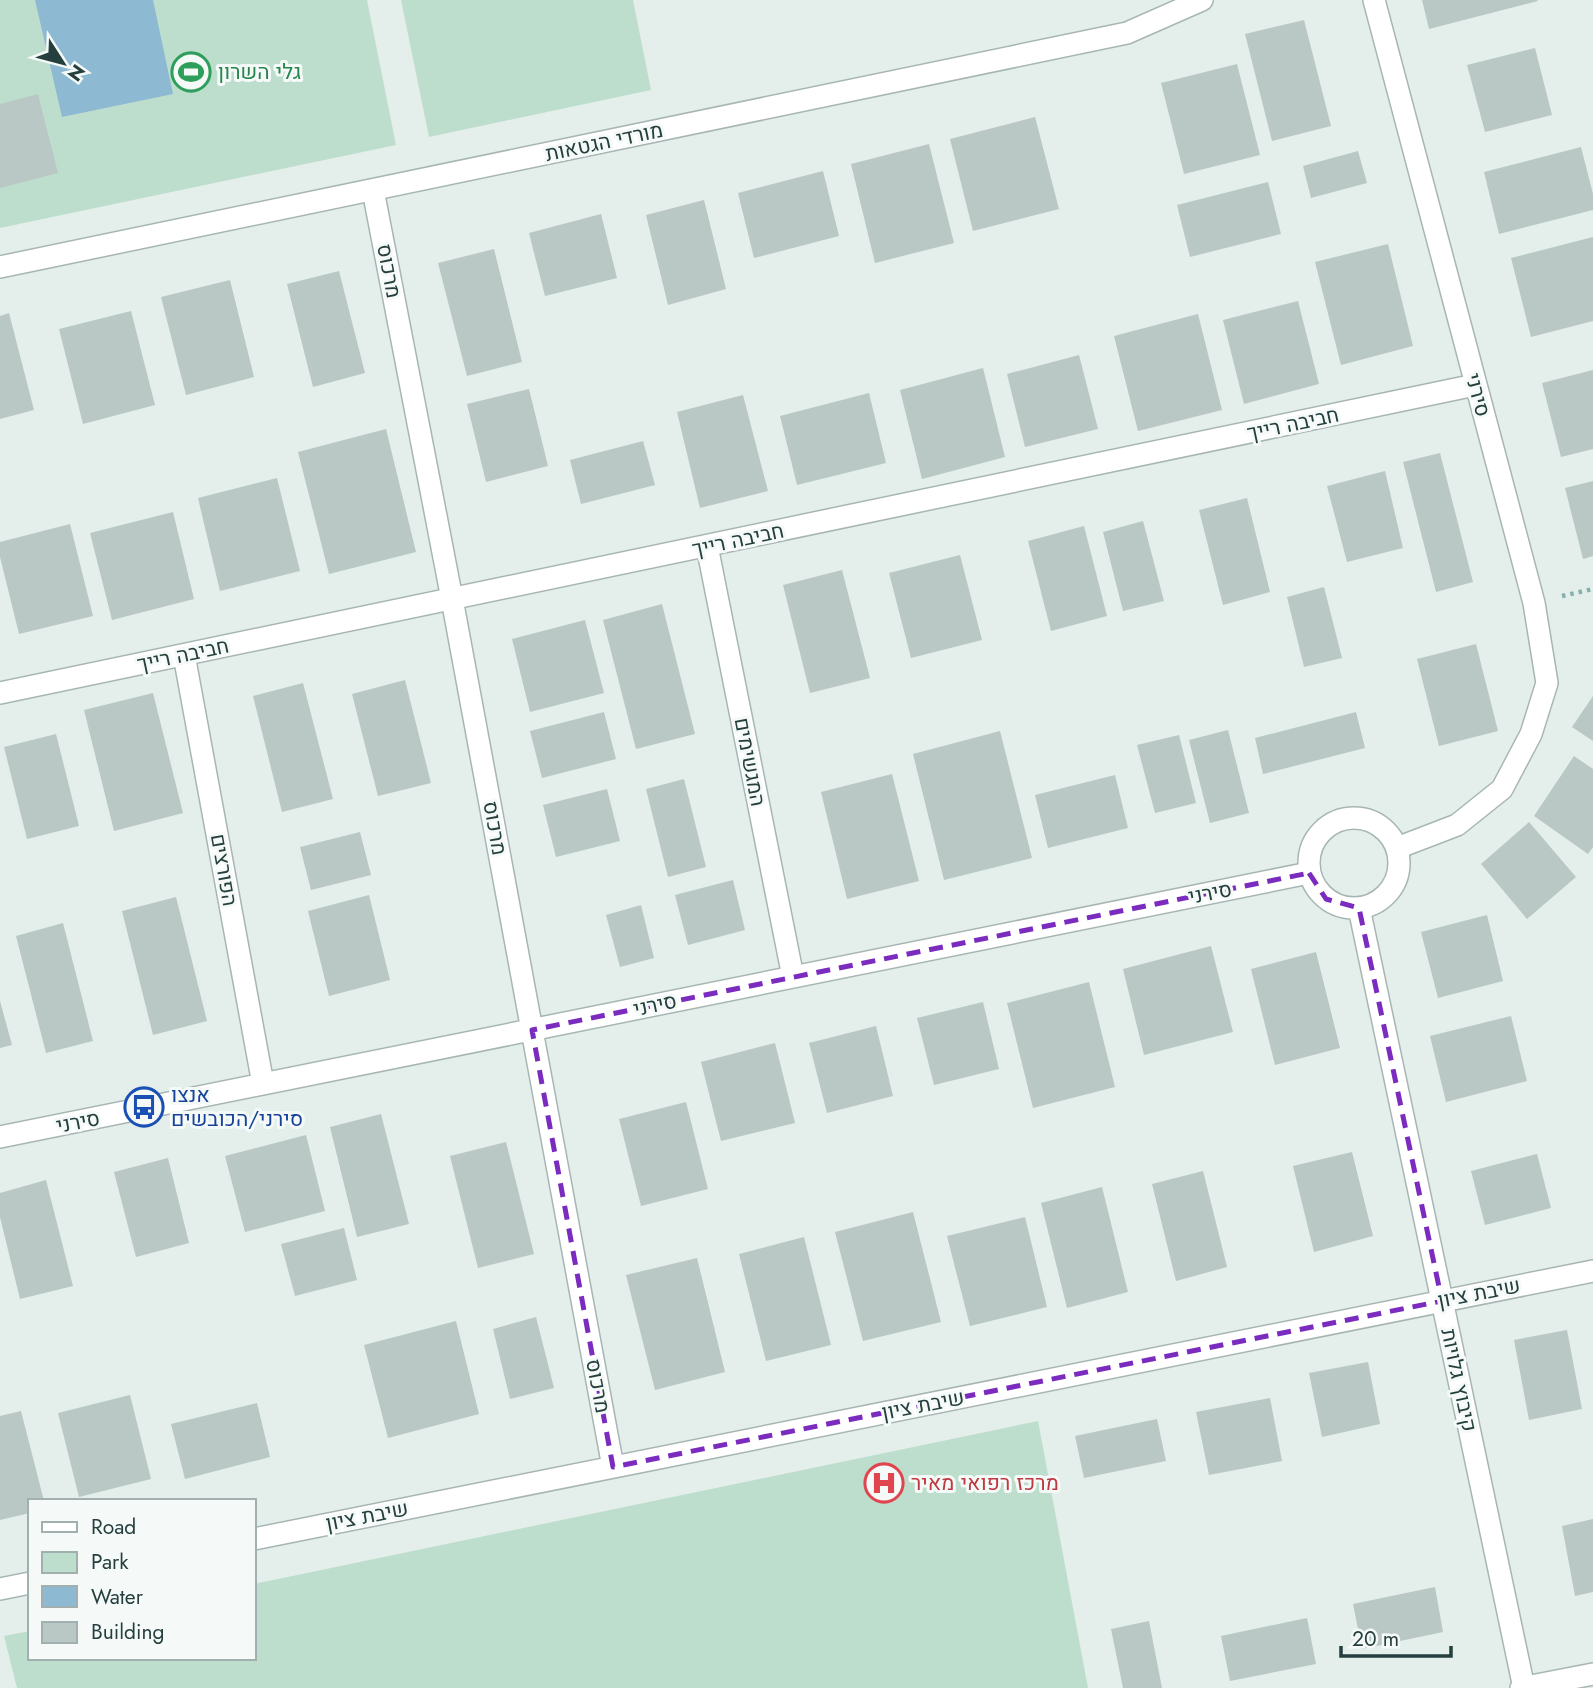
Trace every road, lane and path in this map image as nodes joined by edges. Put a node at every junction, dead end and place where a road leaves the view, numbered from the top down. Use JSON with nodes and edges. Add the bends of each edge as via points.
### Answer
{"nodes":[{"id":1,"x":1202,"y":0,"type":"edge"},
{"id":2,"x":1374,"y":0,"type":"edge"},
{"id":3,"x":373,"y":190,"type":"junction"},
{"id":4,"x":0,"y":267,"type":"edge"},
{"id":5,"x":1475,"y":385,"type":"junction"},
{"id":6,"x":707,"y":546,"type":"junction"},
{"id":7,"x":452,"y":599,"type":"junction"},
{"id":8,"x":184,"y":655,"type":"junction"},
{"id":9,"x":0,"y":694,"type":"edge"},
{"id":10,"x":1397,"y":848,"type":"junction"},
{"id":11,"x":1309,"y":873,"type":"junction"},
{"id":12,"x":1359,"y":908,"type":"junction"},
{"id":13,"x":793,"y":977,"type":"junction"},
{"id":14,"x":532,"y":1030,"type":"junction"},
{"id":15,"x":263,"y":1084,"type":"junction"},
{"id":16,"x":0,"y":1137,"type":"edge"},
{"id":17,"x":1593,"y":1271,"type":"edge"},
{"id":18,"x":1442,"y":1301,"type":"junction"},
{"id":19,"x":613,"y":1467,"type":"junction"},
{"id":20,"x":256,"y":1539,"type":"edge"},
{"id":21,"x":28,"y":1584,"type":"edge"},
{"id":22,"x":0,"y":1589,"type":"edge"},
{"id":23,"x":1593,"y":1674,"type":"edge"},
{"id":24,"x":1523,"y":1688,"type":"edge"}],
"edges":[{"from":1,"to":3,"type":"street","name":"מורדי הגטאות","via":[[1128,33]]},
{"from":2,"to":5,"type":"street","name":"סירני"},
{"from":3,"to":4,"type":"street","name":"מורדי הגטאות"},
{"from":3,"to":7,"type":"street","name":"מרכוס"},
{"from":5,"to":6,"type":"street","name":"חביבה רייך"},
{"from":5,"to":10,"type":"street","name":"סירני","via":[[1534,603],[1548,683],[1531,734],[1502,789],[1457,825]]},
{"from":6,"to":7,"type":"street","name":"חביבה רייך"},
{"from":6,"to":13,"type":"street","name":"המגשימים"},
{"from":7,"to":8,"type":"street","name":"חביבה רייך"},
{"from":7,"to":14,"type":"street","name":"מרכוס"},
{"from":8,"to":9,"type":"street","name":"חביבה רייך"},
{"from":8,"to":15,"type":"street","name":"הפורצים"},
{"from":10,"to":11,"type":"street","via":[[1377,823],[1363,818],[1336,820],[1313,842]]},
{"from":10,"to":12,"type":"street","via":[[1396,880],[1374,904]]},
{"from":11,"to":12,"type":"street","via":[[1326,899]]},
{"from":11,"to":13,"type":"street","name":"סירני"},
{"from":12,"to":18,"type":"street","name":"קיבוץ גלויות"},
{"from":13,"to":14,"type":"street","name":"סירני"},
{"from":14,"to":15,"type":"street","name":"סירני"},
{"from":14,"to":19,"type":"street","name":"מרכוס"},
{"from":15,"to":16,"type":"street","name":"סירני"},
{"from":17,"to":18,"type":"street","name":"שיבת ציון"},
{"from":18,"to":19,"type":"street","name":"שיבת ציון"},
{"from":18,"to":24,"type":"street","name":"קיבוץ גלויות"},
{"from":19,"to":20,"type":"street","name":"שיבת ציון"},
{"from":21,"to":22,"type":"street"},
{"from":23,"to":24,"type":"street"}]}
